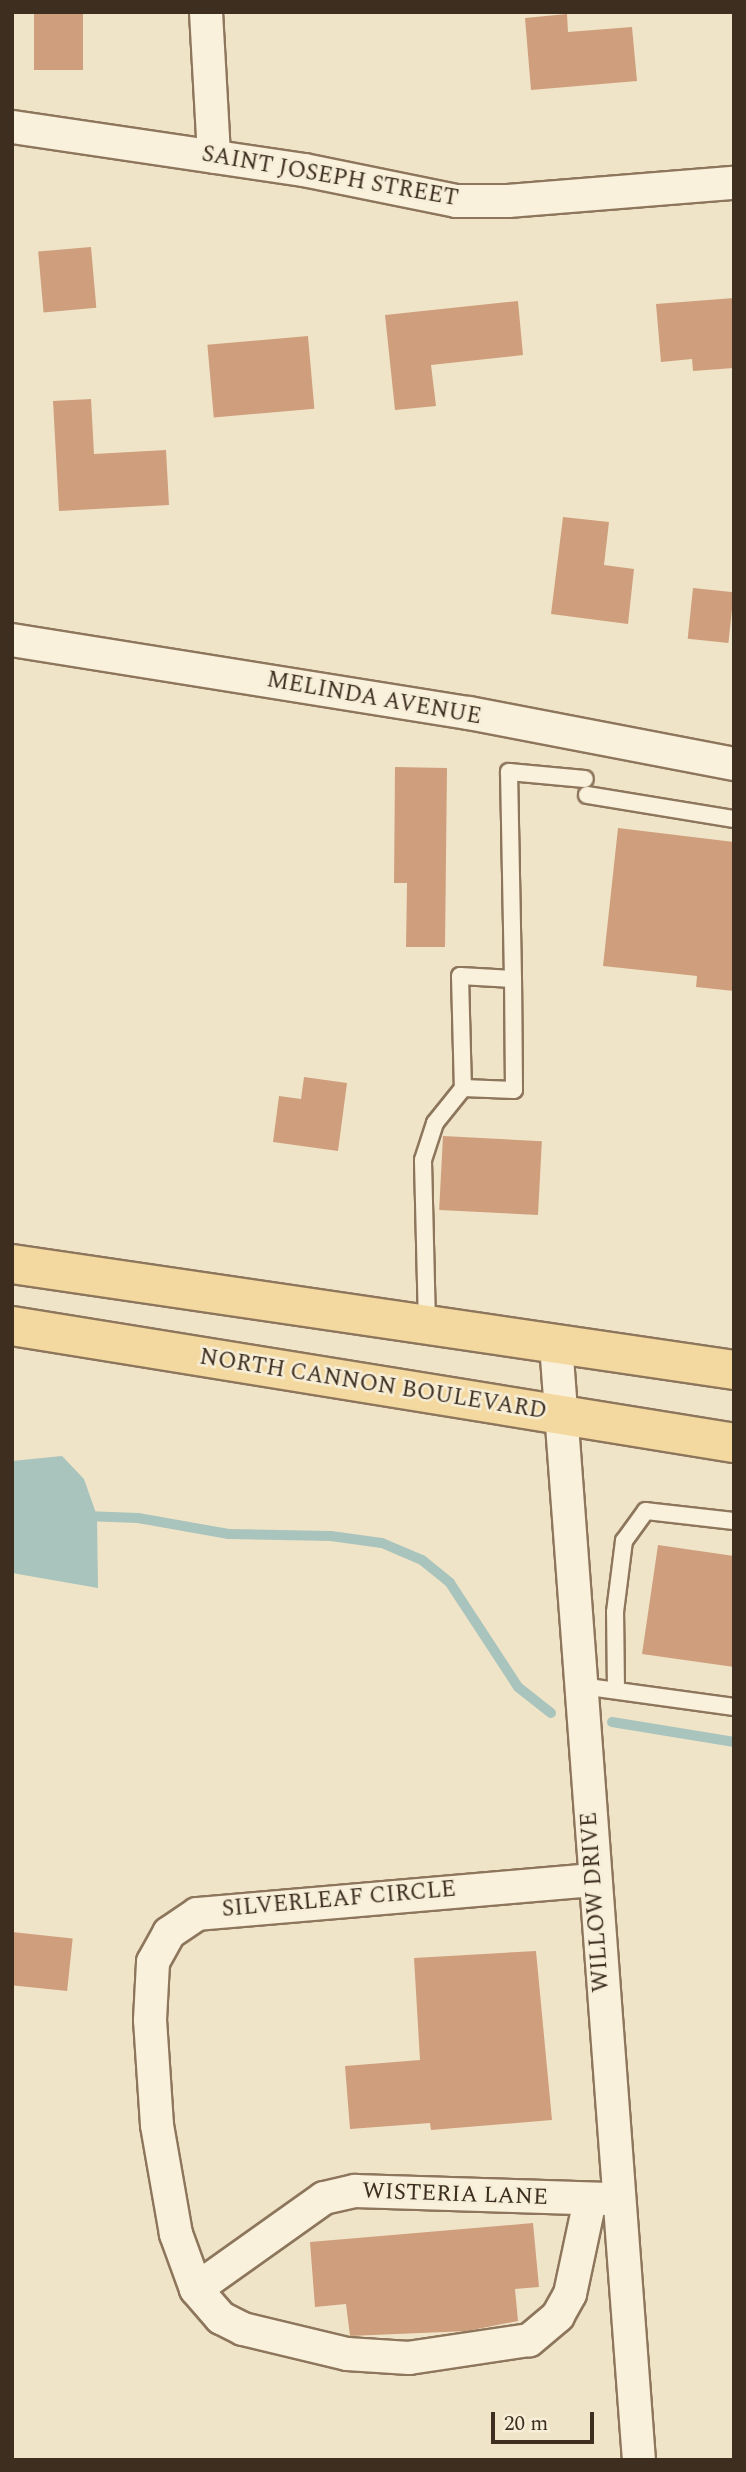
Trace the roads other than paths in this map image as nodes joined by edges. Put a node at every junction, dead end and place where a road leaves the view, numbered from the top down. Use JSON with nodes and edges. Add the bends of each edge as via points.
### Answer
{"nodes":[{"id":1,"x":206,"y":12,"type":"edge"},
{"id":2,"x":12,"y":127,"type":"edge"},
{"id":3,"x":214,"y":157,"type":"junction"},
{"id":4,"x":734,"y":183,"type":"edge"},
{"id":5,"x":12,"y":640,"type":"edge"},
{"id":6,"x":734,"y":764,"type":"edge"},
{"id":7,"x":734,"y":819,"type":"edge"},
{"id":8,"x":513,"y":979,"type":"junction"},
{"id":9,"x":463,"y":1088,"type":"junction"},
{"id":10,"x":12,"y":1264,"type":"edge"},
{"id":11,"x":427,"y":1325,"type":"junction"},
{"id":12,"x":12,"y":1326,"type":"edge"},
{"id":13,"x":556,"y":1344,"type":"junction"},
{"id":14,"x":734,"y":1370,"type":"edge"},
{"id":15,"x":561,"y":1414,"type":"junction"},
{"id":16,"x":734,"y":1443,"type":"edge"},
{"id":17,"x":734,"y":1521,"type":"edge"},
{"id":18,"x":581,"y":1686,"type":"junction"},
{"id":19,"x":616,"y":1690,"type":"junction"},
{"id":20,"x":734,"y":1707,"type":"edge"},
{"id":21,"x":595,"y":1881,"type":"junction"},
{"id":22,"x":604,"y":2199,"type":"junction"},
{"id":23,"x":196,"y":2289,"type":"junction"},
{"id":24,"x":639,"y":2460,"type":"edge"}],
"edges":[{"from":1,"to":3,"type":"street"},
{"from":2,"to":3,"type":"street","name":"SAINT JOSEPH STREET"},
{"from":3,"to":4,"type":"street","name":"SAINT JOSEPH STREET","via":[[456,201]]},
{"from":5,"to":6,"type":"street","name":"MELINDA AVENUE","via":[[469,713]]},
{"from":7,"to":8,"type":"lane","via":[[509,772]]},
{"from":8,"to":9,"type":"lane","via":[[514,1090]]},
{"from":8,"to":9,"type":"lane","via":[[460,976]]},
{"from":9,"to":11,"type":"lane","via":[[435,1123],[423,1160]]},
{"from":10,"to":11,"type":"main road"},
{"from":11,"to":13,"type":"main road"},
{"from":12,"to":15,"type":"main road","name":"NORTH CANNON BOULEVARD"},
{"from":13,"to":14,"type":"main road"},
{"from":13,"to":15,"type":"street","name":"WILLOW DRIVE"},
{"from":15,"to":16,"type":"main road","name":"NORTH CANNON BOULEVARD"},
{"from":15,"to":18,"type":"street","name":"WILLOW DRIVE"},
{"from":17,"to":19,"type":"lane","via":[[646,1511],[624,1541],[615,1612]]},
{"from":18,"to":19,"type":"lane"},
{"from":18,"to":21,"type":"street","name":"WILLOW DRIVE"},
{"from":19,"to":20,"type":"lane"},
{"from":21,"to":22,"type":"street","name":"WILLOW DRIVE"},
{"from":21,"to":23,"type":"street","name":"SILVERLEAF CIRCLE","via":[[226,1908],[197,1914],[169,1933],[153,1962],[150,2020],[157,2124],[176,2234]]},
{"from":22,"to":23,"type":"street","name":"WISTERIA LANE","via":[[355,2190],[324,2197]]},
{"from":22,"to":23,"type":"street","name":"SILVERLEAF CIRCLE","via":[[570,2294],[558,2316],[529,2340],[442,2356],[348,2354],[243,2329],[221,2318]]},
{"from":22,"to":24,"type":"street","name":"WILLOW DRIVE"}]}
